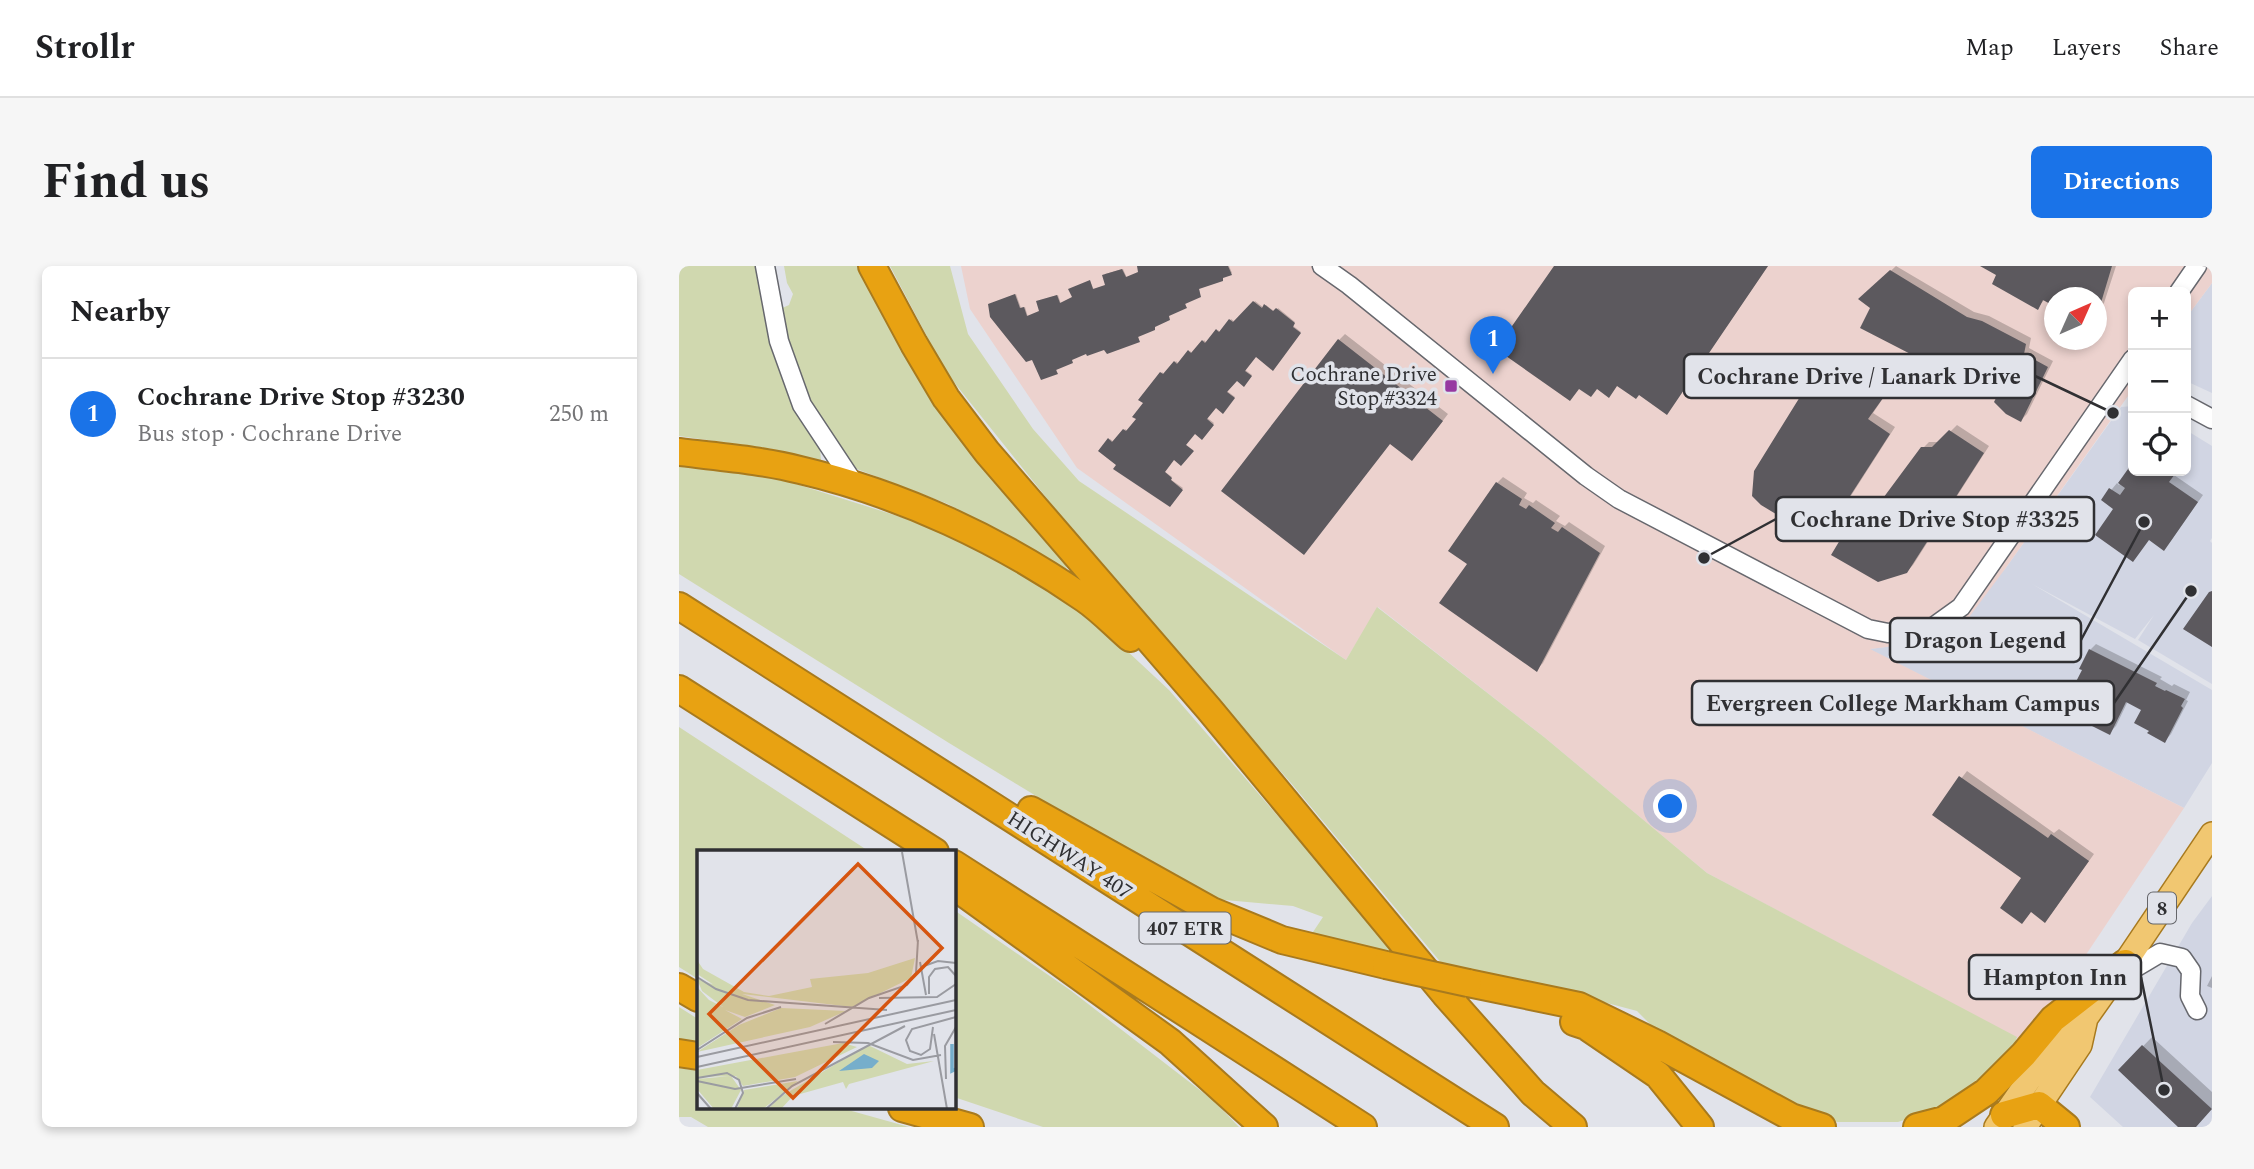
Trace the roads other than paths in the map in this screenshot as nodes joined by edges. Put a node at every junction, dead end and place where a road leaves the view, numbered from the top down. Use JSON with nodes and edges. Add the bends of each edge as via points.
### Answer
{"nodes":[{"id":1,"x":765,"y":266,"type":"edge"},
{"id":2,"x":872,"y":266,"type":"edge"},
{"id":3,"x":1322,"y":266,"type":"edge"},
{"id":4,"x":2196,"y":266,"type":"edge"},
{"id":5,"x":2182,"y":287,"type":"edge"},
{"id":6,"x":2128,"y":373,"type":"edge"},
{"id":7,"x":2191,"y":407,"type":"edge"},
{"id":8,"x":2212,"y":419,"type":"edge"},
{"id":9,"x":679,"y":452,"type":"edge"},
{"id":10,"x":855,"y":485,"type":"junction"},
{"id":11,"x":679,"y":606,"type":"edge"},
{"id":12,"x":679,"y":689,"type":"edge"},
{"id":13,"x":1209,"y":709,"type":"junction"},
{"id":14,"x":874,"y":730,"type":"junction"},
{"id":15,"x":820,"y":778,"type":"junction"},
{"id":16,"x":2212,"y":834,"type":"edge"},
{"id":17,"x":910,"y":850,"type":"edge"},
{"id":18,"x":932,"y":850,"type":"edge"},
{"id":19,"x":955,"y":865,"type":"edge"},
{"id":20,"x":955,"y":887,"type":"edge"},
{"id":21,"x":2119,"y":972,"type":"junction"},
{"id":22,"x":1468,"y":983,"type":"junction"},
{"id":23,"x":679,"y":987,"type":"edge"},
{"id":24,"x":697,"y":997,"type":"edge"},
{"id":25,"x":2197,"y":1010,"type":"dead end"},
{"id":26,"x":2086,"y":1018,"type":"junction"},
{"id":27,"x":679,"y":1054,"type":"edge"},
{"id":28,"x":697,"y":1056,"type":"edge"},
{"id":29,"x":909,"y":1110,"type":"edge"},
{"id":30,"x":935,"y":1110,"type":"edge"},
{"id":31,"x":2016,"y":1119,"type":"edge"},
{"id":32,"x":970,"y":1127,"type":"edge"},
{"id":33,"x":976,"y":1127,"type":"edge"},
{"id":34,"x":1264,"y":1127,"type":"edge"},
{"id":35,"x":1363,"y":1127,"type":"edge"},
{"id":36,"x":1495,"y":1127,"type":"edge"},
{"id":37,"x":1573,"y":1127,"type":"edge"},
{"id":38,"x":1700,"y":1127,"type":"edge"},
{"id":39,"x":1822,"y":1127,"type":"edge"},
{"id":40,"x":1917,"y":1127,"type":"edge"},
{"id":41,"x":2066,"y":1127,"type":"edge"}],
"edges":[{"from":1,"to":10,"type":"street","via":[[779,341],[802,405]]},
{"from":2,"to":13,"type":"highway","via":[[939,387],[970,430]]},
{"from":3,"to":6,"type":"street","via":[[1619,499],[1868,629],[1888,633],[1929,630],[1961,607]]},
{"from":4,"to":5,"type":"street"},
{"from":7,"to":8,"type":"street"},
{"from":9,"to":10,"type":"highway","via":[[797,469]]},
{"from":10,"to":13,"type":"highway","via":[[941,517],[1025,561],[1087,601]]},
{"from":11,"to":14,"type":"highway","name":"HIGHWAY 407","number":"407 ETR"},
{"from":12,"to":15,"type":"highway"},
{"from":13,"to":37,"type":"highway","via":[[1445,994],[1534,1093]]},
{"from":14,"to":22,"type":"highway","bridge":true,"via":[[939,756],[1212,911],[1282,940]]},
{"from":14,"to":36,"type":"highway","name":"HIGHWAY 407","number":"407 ETR"},
{"from":15,"to":17,"type":"highway"},
{"from":15,"to":18,"type":"highway"},
{"from":16,"to":21,"type":"main road","number":"8"},
{"from":19,"to":35,"type":"highway"},
{"from":20,"to":34,"type":"highway","via":[[1170,1042]]},
{"from":21,"to":25,"type":"street","via":[[2160,953],[2182,958],[2190,971],[2190,996]]},
{"from":21,"to":26,"type":"main road","number":"8"},
{"from":21,"to":40,"type":"highway","via":[[2053,1019],[1986,1092],[1944,1119]]},
{"from":22,"to":38,"type":"highway","via":[[1586,1026],[1658,1075]]},
{"from":22,"to":39,"type":"highway","via":[[1579,1006],[1791,1117]]},
{"from":23,"to":24,"type":"highway"},
{"from":26,"to":31,"type":"main road","number":"8","via":[[2080,1045]]},
{"from":26,"to":31,"type":"main road","number":"8","via":[[2068,1024]]},
{"from":27,"to":28,"type":"highway"},
{"from":29,"to":32,"type":"highway"},
{"from":30,"to":33,"type":"highway"},
{"from":31,"to":41,"type":"highway"}]}
